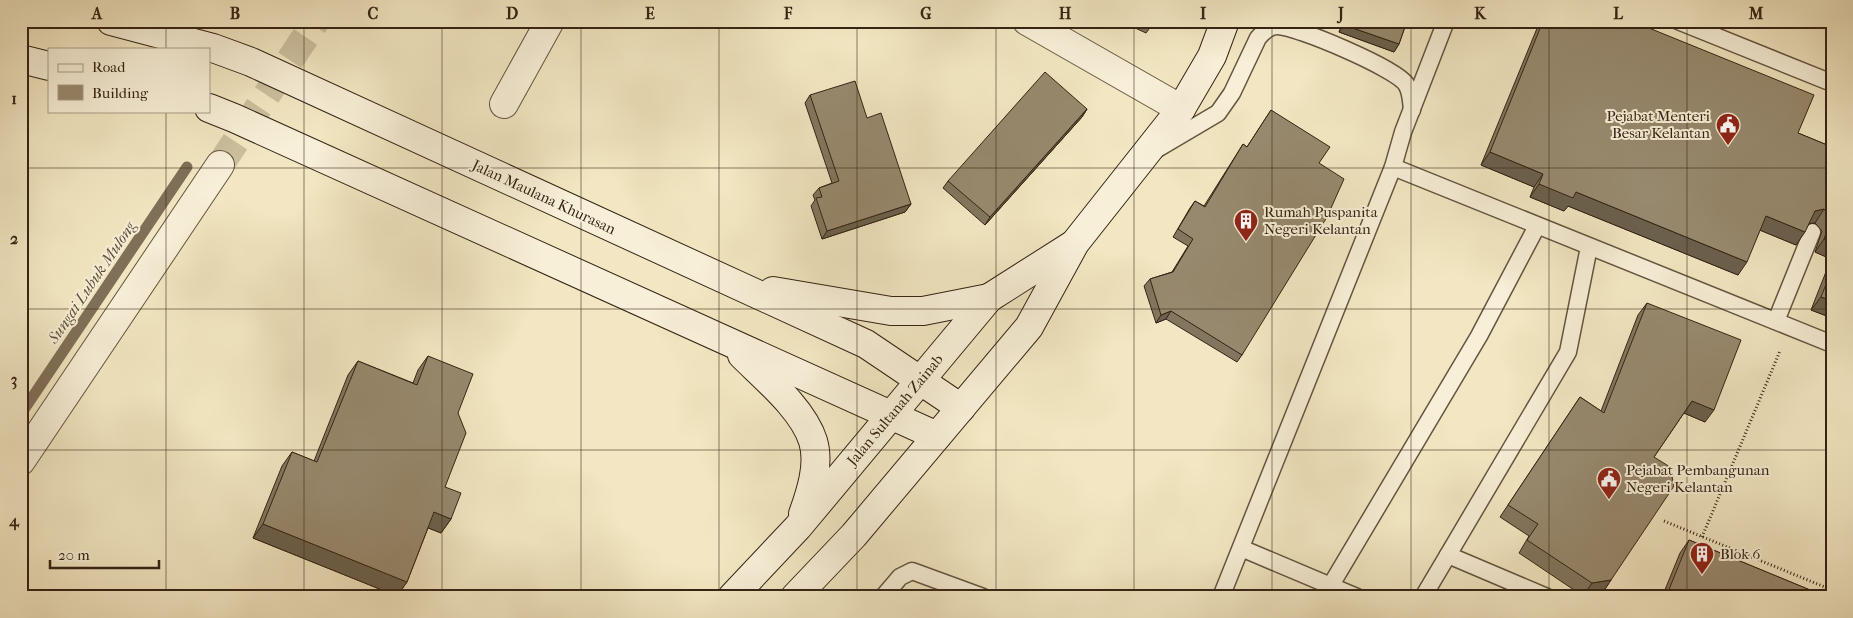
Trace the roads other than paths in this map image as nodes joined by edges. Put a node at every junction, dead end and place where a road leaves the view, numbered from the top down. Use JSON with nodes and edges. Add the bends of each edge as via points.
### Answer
{"nodes":[{"id":1,"x":110,"y":21,"type":"edge"},
{"id":2,"x":550,"y":21,"type":"edge"},
{"id":3,"x":1027,"y":21,"type":"edge"},
{"id":4,"x":1225,"y":21,"type":"edge"},
{"id":5,"x":1446,"y":21,"type":"edge"},
{"id":6,"x":1678,"y":21,"type":"edge"},
{"id":7,"x":21,"y":59,"type":"edge"},
{"id":8,"x":48,"y":66,"type":"edge"},
{"id":9,"x":1832,"y":83,"type":"edge"},
{"id":10,"x":504,"y":104,"type":"dead end"},
{"id":11,"x":210,"y":108,"type":"edge"},
{"id":12,"x":1181,"y":109,"type":"junction"},
{"id":13,"x":1412,"y":110,"type":"junction"},
{"id":14,"x":1142,"y":158,"type":"junction"},
{"id":15,"x":220,"y":165,"type":"tunnel mouth"},
{"id":16,"x":1393,"y":168,"type":"junction"},
{"id":17,"x":1537,"y":226,"type":"junction"},
{"id":18,"x":1812,"y":232,"type":"edge"},
{"id":19,"x":1075,"y":243,"type":"junction"},
{"id":20,"x":1589,"y":247,"type":"junction"},
{"id":21,"x":730,"y":282,"type":"junction"},
{"id":22,"x":989,"y":298,"type":"junction"},
{"id":23,"x":1783,"y":324,"type":"junction"},
{"id":24,"x":727,"y":341,"type":"junction"},
{"id":25,"x":1832,"y":344,"type":"edge"},
{"id":26,"x":921,"y":380,"type":"junction"},
{"id":27,"x":961,"y":408,"type":"junction"},
{"id":28,"x":891,"y":415,"type":"junction"},
{"id":29,"x":938,"y":436,"type":"junction"},
{"id":30,"x":21,"y":461,"type":"edge"},
{"id":31,"x":798,"y":527,"type":"junction"},
{"id":32,"x":1241,"y":548,"type":"junction"},
{"id":33,"x":1448,"y":555,"type":"junction"},
{"id":34,"x":1330,"y":585,"type":"junction"},
{"id":35,"x":732,"y":597,"type":"edge"},
{"id":36,"x":795,"y":597,"type":"edge"},
{"id":37,"x":883,"y":597,"type":"edge"},
{"id":38,"x":983,"y":597,"type":"edge"},
{"id":39,"x":1221,"y":597,"type":"edge"},
{"id":40,"x":1357,"y":597,"type":"edge"},
{"id":41,"x":1422,"y":597,"type":"edge"},
{"id":42,"x":1547,"y":597,"type":"edge"}],
"edges":[{"from":1,"to":21,"type":"street","name":"Jalan Maulana Khurasan","via":[[213,48],[252,62]]},
{"from":2,"to":10,"type":"street"},
{"from":3,"to":12,"type":"street"},
{"from":4,"to":12,"type":"street","name":"Jalan Sultanah Zainab","via":[[1212,56]]},
{"from":5,"to":13,"type":"lane"},
{"from":6,"to":9,"type":"lane"},
{"from":7,"to":8,"type":"street"},
{"from":11,"to":24,"type":"street"},
{"from":12,"to":14,"type":"street","name":"Jalan Sultanah Zainab"},
{"from":13,"to":14,"type":"lane","via":[[1406,84],[1389,69],[1288,27],[1274,26],[1258,38],[1232,93],[1218,113]]},
{"from":13,"to":16,"type":"lane"},
{"from":14,"to":19,"type":"street","name":"Jalan Sultanah Zainab"},
{"from":15,"to":30,"type":"street"},
{"from":16,"to":17,"type":"lane"},
{"from":16,"to":32,"type":"lane"},
{"from":17,"to":20,"type":"lane"},
{"from":17,"to":34,"type":"lane","via":[[1478,336]]},
{"from":18,"to":23,"type":"lane"},
{"from":19,"to":22,"type":"street","name":"Jalan Sultanah Zainab"},
{"from":19,"to":27,"type":"street","name":"Jalan Sultanah Zainab","via":[[1030,327]]},
{"from":20,"to":23,"type":"lane"},
{"from":20,"to":33,"type":"lane","via":[[1568,352]]},
{"from":21,"to":22,"type":"street","via":[[891,312],[923,311]]},
{"from":21,"to":26,"type":"street","name":"Jalan Maulana Khurasan","via":[[866,344]]},
{"from":22,"to":26,"type":"street","name":"Jalan Sultanah Zainab"},
{"from":23,"to":25,"type":"lane"},
{"from":24,"to":28,"type":"street"},
{"from":24,"to":31,"type":"street","via":[[782,394],[801,418],[813,442],[815,466],[811,494]]},
{"from":26,"to":27,"type":"street","name":"Jalan Maulana Khurasan"},
{"from":26,"to":28,"type":"street","name":"Jalan Sultanah Zainab"},
{"from":27,"to":29,"type":"street","name":"Jalan Sultanah Zainab"},
{"from":28,"to":29,"type":"street"},
{"from":28,"to":31,"type":"street","name":"Jalan Sultanah Zainab"},
{"from":29,"to":36,"type":"street","name":"Jalan Sultanah Zainab","via":[[854,535]]},
{"from":31,"to":35,"type":"street","name":"Jalan Sultanah Zainab"},
{"from":32,"to":34,"type":"lane"},
{"from":32,"to":39,"type":"lane"},
{"from":33,"to":41,"type":"lane"},
{"from":33,"to":42,"type":"lane"},
{"from":34,"to":40,"type":"lane"},
{"from":37,"to":38,"type":"lane","via":[[900,577],[912,571]]}]}
